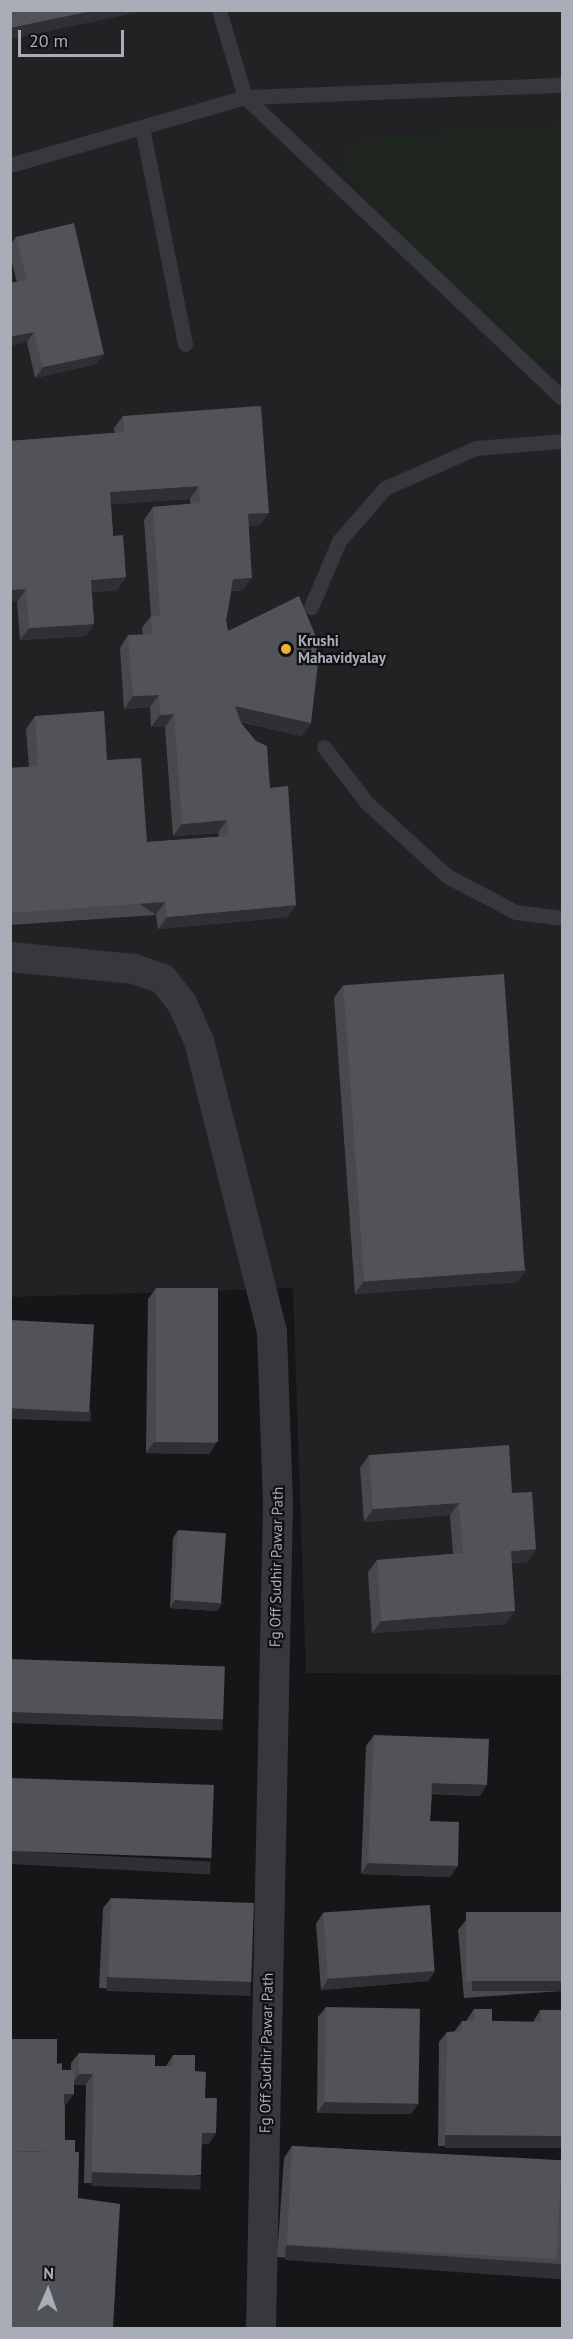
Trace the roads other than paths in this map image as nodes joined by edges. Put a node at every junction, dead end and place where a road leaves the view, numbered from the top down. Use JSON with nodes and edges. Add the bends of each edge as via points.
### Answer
{"nodes":[{"id":1,"x":219,"y":10,"type":"edge"},
{"id":2,"x":562,"y":85,"type":"edge"},
{"id":3,"x":245,"y":97,"type":"junction"},
{"id":4,"x":142,"y":127,"type":"junction"},
{"id":5,"x":10,"y":165,"type":"edge"},
{"id":6,"x":185,"y":344,"type":"dead end"},
{"id":7,"x":562,"y":398,"type":"edge"},
{"id":8,"x":562,"y":441,"type":"edge"},
{"id":9,"x":311,"y":607,"type":"dead end"},
{"id":10,"x":324,"y":747,"type":"dead end"},
{"id":11,"x":562,"y":918,"type":"edge"},
{"id":12,"x":10,"y":957,"type":"edge"},
{"id":13,"x":261,"y":2328,"type":"edge"}],
"edges":[{"from":1,"to":3,"type":"lane"},
{"from":2,"to":3,"type":"lane"},
{"from":3,"to":4,"type":"lane"},
{"from":3,"to":7,"type":"lane"},
{"from":4,"to":5,"type":"lane"},
{"from":4,"to":6,"type":"lane"},
{"from":8,"to":9,"type":"lane","via":[[476,448],[386,488],[339,541]]},
{"from":10,"to":11,"type":"lane","via":[[367,803],[447,876],[516,912]]},
{"from":12,"to":13,"type":"street","name":"Fg Off Sudhir Pawar Path","via":[[134,969],[163,979],[183,1003],[199,1041],[272,1332],[278,1502],[261,1907]]}]}
